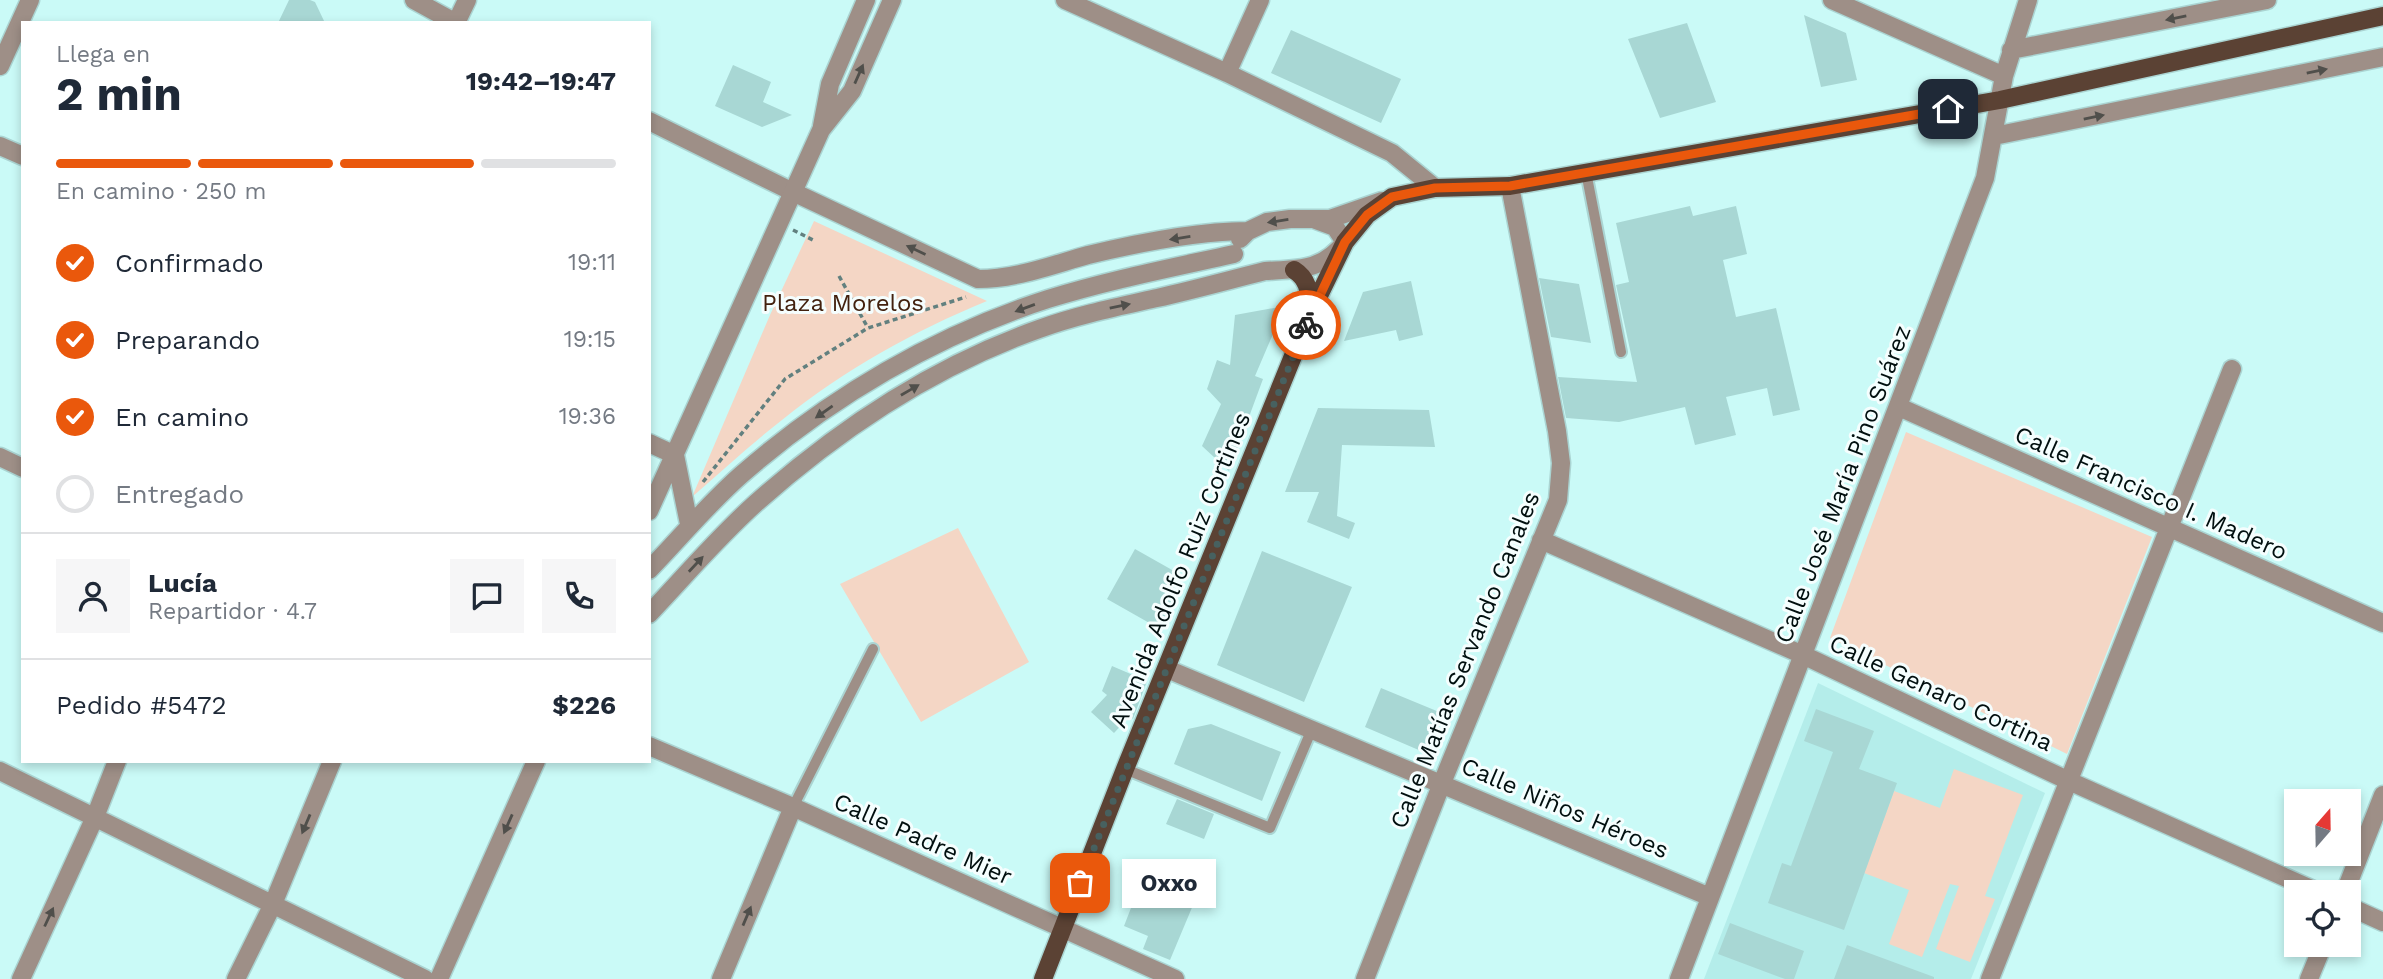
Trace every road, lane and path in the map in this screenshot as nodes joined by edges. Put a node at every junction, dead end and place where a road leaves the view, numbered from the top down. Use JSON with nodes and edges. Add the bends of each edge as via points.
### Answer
{"nodes":[{"id":1,"x":30,"y":0,"type":"edge"},
{"id":2,"x":414,"y":0,"type":"edge"},
{"id":3,"x":467,"y":0,"type":"edge"},
{"id":4,"x":866,"y":0,"type":"edge"},
{"id":5,"x":892,"y":0,"type":"edge"},
{"id":6,"x":1065,"y":0,"type":"edge"},
{"id":7,"x":1260,"y":0,"type":"edge"},
{"id":8,"x":1832,"y":0,"type":"edge"},
{"id":9,"x":2028,"y":0,"type":"edge"},
{"id":10,"x":2267,"y":0,"type":"edge"},
{"id":11,"x":2383,"y":16,"type":"edge"},
{"id":12,"x":452,"y":21,"type":"edge"},
{"id":13,"x":457,"y":21,"type":"edge"},
{"id":14,"x":2011,"y":50,"type":"junction"},
{"id":15,"x":2383,"y":57,"type":"edge"},
{"id":16,"x":0,"y":66,"type":"edge"},
{"id":17,"x":1227,"y":73,"type":"junction"},
{"id":18,"x":2004,"y":76,"type":"junction"},
{"id":19,"x":2000,"y":100,"type":"junction"},
{"id":20,"x":651,"y":122,"type":"edge"},
{"id":21,"x":821,"y":130,"type":"junction"},
{"id":22,"x":1994,"y":136,"type":"junction"},
{"id":23,"x":0,"y":146,"type":"edge"},
{"id":24,"x":21,"y":155,"type":"edge"},
{"id":25,"x":1586,"y":172,"type":"junction"},
{"id":26,"x":1510,"y":186,"type":"junction"},
{"id":27,"x":1435,"y":188,"type":"junction"},
{"id":28,"x":793,"y":192,"type":"junction"},
{"id":29,"x":1392,"y":197,"type":"junction"},
{"id":30,"x":1316,"y":220,"type":"junction"},
{"id":31,"x":1248,"y":231,"type":"junction"},
{"id":32,"x":1345,"y":242,"type":"junction"},
{"id":33,"x":1234,"y":254,"type":"junction"},
{"id":34,"x":1294,"y":270,"type":"junction"},
{"id":35,"x":1265,"y":271,"type":"junction"},
{"id":36,"x":839,"y":276,"type":"dead end"},
{"id":37,"x":966,"y":297,"type":"dead end"},
{"id":38,"x":1311,"y":312,"type":"junction"},
{"id":39,"x":868,"y":328,"type":"junction"},
{"id":40,"x":1621,"y":352,"type":"dead end"},
{"id":41,"x":2232,"y":369,"type":"dead end"},
{"id":42,"x":866,"y":382,"type":"junction"},
{"id":43,"x":884,"y":407,"type":"junction"},
{"id":44,"x":1899,"y":407,"type":"junction"},
{"id":45,"x":651,"y":444,"type":"edge"},
{"id":46,"x":675,"y":455,"type":"junction"},
{"id":47,"x":0,"y":457,"type":"edge"},
{"id":48,"x":21,"y":467,"type":"edge"},
{"id":49,"x":703,"y":482,"type":"dead end"},
{"id":50,"x":651,"y":507,"type":"edge"},
{"id":51,"x":689,"y":524,"type":"junction"},
{"id":52,"x":2168,"y":527,"type":"junction"},
{"id":53,"x":1541,"y":540,"type":"junction"},
{"id":54,"x":651,"y":568,"type":"edge"},
{"id":55,"x":651,"y":612,"type":"edge"},
{"id":56,"x":2383,"y":623,"type":"edge"},
{"id":57,"x":873,"y":649,"type":"dead end"},
{"id":58,"x":1803,"y":655,"type":"junction"},
{"id":59,"x":1167,"y":669,"type":"junction"},
{"id":60,"x":1312,"y":729,"type":"junction"},
{"id":61,"x":651,"y":747,"type":"edge"},
{"id":62,"x":116,"y":763,"type":"edge"},
{"id":63,"x":331,"y":763,"type":"edge"},
{"id":64,"x":535,"y":763,"type":"edge"},
{"id":65,"x":1125,"y":769,"type":"junction"},
{"id":66,"x":0,"y":771,"type":"edge"},
{"id":67,"x":2069,"y":781,"type":"junction"},
{"id":68,"x":1442,"y":783,"type":"junction"},
{"id":69,"x":2383,"y":795,"type":"edge"},
{"id":70,"x":793,"y":807,"type":"junction"},
{"id":71,"x":95,"y":817,"type":"junction"},
{"id":72,"x":2291,"y":880,"type":"edge"},
{"id":73,"x":2350,"y":880,"type":"edge"},
{"id":74,"x":1710,"y":897,"type":"junction"},
{"id":75,"x":273,"y":904,"type":"junction"},
{"id":76,"x":2361,"y":912,"type":"edge"},
{"id":77,"x":2383,"y":922,"type":"edge"},
{"id":78,"x":1062,"y":929,"type":"junction"},
{"id":79,"x":2318,"y":957,"type":"edge"},
{"id":80,"x":20,"y":979,"type":"edge"},
{"id":81,"x":236,"y":979,"type":"edge"},
{"id":82,"x":425,"y":979,"type":"edge"},
{"id":83,"x":439,"y":979,"type":"edge"},
{"id":84,"x":721,"y":979,"type":"edge"},
{"id":85,"x":1043,"y":979,"type":"edge"},
{"id":86,"x":1175,"y":979,"type":"edge"},
{"id":87,"x":1365,"y":979,"type":"edge"},
{"id":88,"x":1679,"y":979,"type":"edge"},
{"id":89,"x":1990,"y":979,"type":"edge"},
{"id":90,"x":2309,"y":979,"type":"edge"}],
"edges":[{"from":1,"to":16,"type":"street"},
{"from":2,"to":12,"type":"street"},
{"from":3,"to":13,"type":"street"},
{"from":4,"to":21,"type":"street","via":[[830,84]]},
{"from":21,"to":5,"type":"street","one_way":true,"via":[[852,91]]},
{"from":6,"to":17,"type":"street"},
{"from":7,"to":17,"type":"street"},
{"from":8,"to":18,"type":"street"},
{"from":9,"to":14,"type":"street","name":"Calle José María Pino Suárez"},
{"from":10,"to":14,"type":"street","one_way":true},
{"from":11,"to":19,"type":"main road"},
{"from":14,"to":18,"type":"street","name":"Calle José María Pino Suárez"},
{"from":22,"to":15,"type":"street","one_way":true},
{"from":17,"to":27,"type":"street","via":[[1392,153]]},
{"from":18,"to":19,"type":"street","name":"Calle José María Pino Suárez"},
{"from":19,"to":22,"type":"street","name":"Calle José María Pino Suárez"},
{"from":19,"to":25,"type":"main road"},
{"from":20,"to":28,"type":"street"},
{"from":21,"to":28,"type":"street"},
{"from":22,"to":44,"type":"street","name":"Calle José María Pino Suárez","via":[[1985,178]]},
{"from":23,"to":24,"type":"street"},
{"from":25,"to":26,"type":"main road"},
{"from":25,"to":40,"type":"lane"},
{"from":26,"to":27,"type":"main road"},
{"from":26,"to":53,"type":"street","name":"Calle Matías Servando Canales","via":[[1561,463],[1558,500]]},
{"from":27,"to":29,"type":"main road"},
{"from":31,"to":28,"type":"street","one_way":true,"via":[[1140,244],[1001,279],[978,279]]},
{"from":28,"to":46,"type":"street"},
{"from":29,"to":30,"type":"street"},
{"from":29,"to":32,"type":"main road","name":"Avenida Adolfo Ruiz Cortines","via":[[1367,215]]},
{"from":30,"to":31,"type":"street","one_way":true,"via":[[1275,220]]},
{"from":30,"to":32,"type":"street","via":[[1335,227]]},
{"from":31,"to":33,"type":"street"},
{"from":32,"to":34,"type":"street","via":[[1325,261]]},
{"from":32,"to":38,"type":"main road","name":"Avenida Adolfo Ruiz Cortines"},
{"from":33,"to":35,"type":"street","via":[[1243,264]]},
{"from":33,"to":42,"type":"street","one_way":true,"via":[[1117,279],[1046,300],[985,322]]},
{"from":34,"to":35,"type":"street"},
{"from":34,"to":38,"type":"main road","via":[[1306,280]]},
{"from":43,"to":35,"type":"street","one_way":true,"via":[[939,373],[1038,329]]},
{"from":36,"to":39,"type":"path"},
{"from":37,"to":39,"type":"path"},
{"from":38,"to":59,"type":"main road","name":"Avenida Adolfo Ruiz Cortines"},
{"from":39,"to":49,"type":"path","via":[[785,379]]},
{"from":41,"to":52,"type":"street"},
{"from":42,"to":43,"type":"street"},
{"from":42,"to":51,"type":"street","one_way":true,"via":[[742,474]]},
{"from":55,"to":43,"type":"street","one_way":true,"via":[[756,503],[827,445]]},
{"from":44,"to":52,"type":"street","name":"Calle Francisco I. Madero"},
{"from":44,"to":58,"type":"street","name":"Calle José María Pino Suárez"},
{"from":45,"to":46,"type":"street"},
{"from":46,"to":50,"type":"street"},
{"from":46,"to":51,"type":"street"},
{"from":47,"to":48,"type":"street"},
{"from":51,"to":54,"type":"street"},
{"from":52,"to":56,"type":"street","name":"Calle Francisco I. Madero"},
{"from":52,"to":67,"type":"street"},
{"from":53,"to":58,"type":"street","name":"Calle Genaro Cortina"},
{"from":53,"to":68,"type":"street","name":"Calle Matías Servando Canales"},
{"from":57,"to":70,"type":"lane"},
{"from":58,"to":67,"type":"street","name":"Calle Genaro Cortina"},
{"from":58,"to":74,"type":"street","name":"Calle José María Pino Suárez"},
{"from":59,"to":60,"type":"street","name":"Calle Niños Héroes"},
{"from":59,"to":65,"type":"main road","name":"Avenida Adolfo Ruiz Cortines"},
{"from":60,"to":65,"type":"lane","via":[[1270,828]]},
{"from":60,"to":68,"type":"street","name":"Calle Niños Héroes"},
{"from":61,"to":70,"type":"street","name":"Calle Padre Mier"},
{"from":62,"to":71,"type":"street"},
{"from":63,"to":75,"type":"street","one_way":true},
{"from":64,"to":83,"type":"street","one_way":true},
{"from":65,"to":78,"type":"main road","name":"Avenida Adolfo Ruiz Cortines"},
{"from":66,"to":71,"type":"street"},
{"from":67,"to":72,"type":"street","name":"Calle Genaro Cortina"},
{"from":67,"to":89,"type":"street"},
{"from":68,"to":74,"type":"street","name":"Calle Niños Héroes"},
{"from":68,"to":87,"type":"street","name":"Calle Matías Servando Canales"},
{"from":69,"to":73,"type":"street"},
{"from":70,"to":78,"type":"street","name":"Calle Padre Mier"},
{"from":84,"to":70,"type":"street","one_way":true},
{"from":71,"to":75,"type":"street"},
{"from":80,"to":71,"type":"street","one_way":true},
{"from":74,"to":88,"type":"street","name":"Calle José María Pino Suárez"},
{"from":75,"to":81,"type":"street"},
{"from":75,"to":82,"type":"street"},
{"from":76,"to":77,"type":"street"},
{"from":78,"to":85,"type":"main road","name":"Avenida Adolfo Ruiz Cortines"},
{"from":78,"to":86,"type":"street","name":"Calle Padre Mier"},
{"from":79,"to":90,"type":"street"}]}
